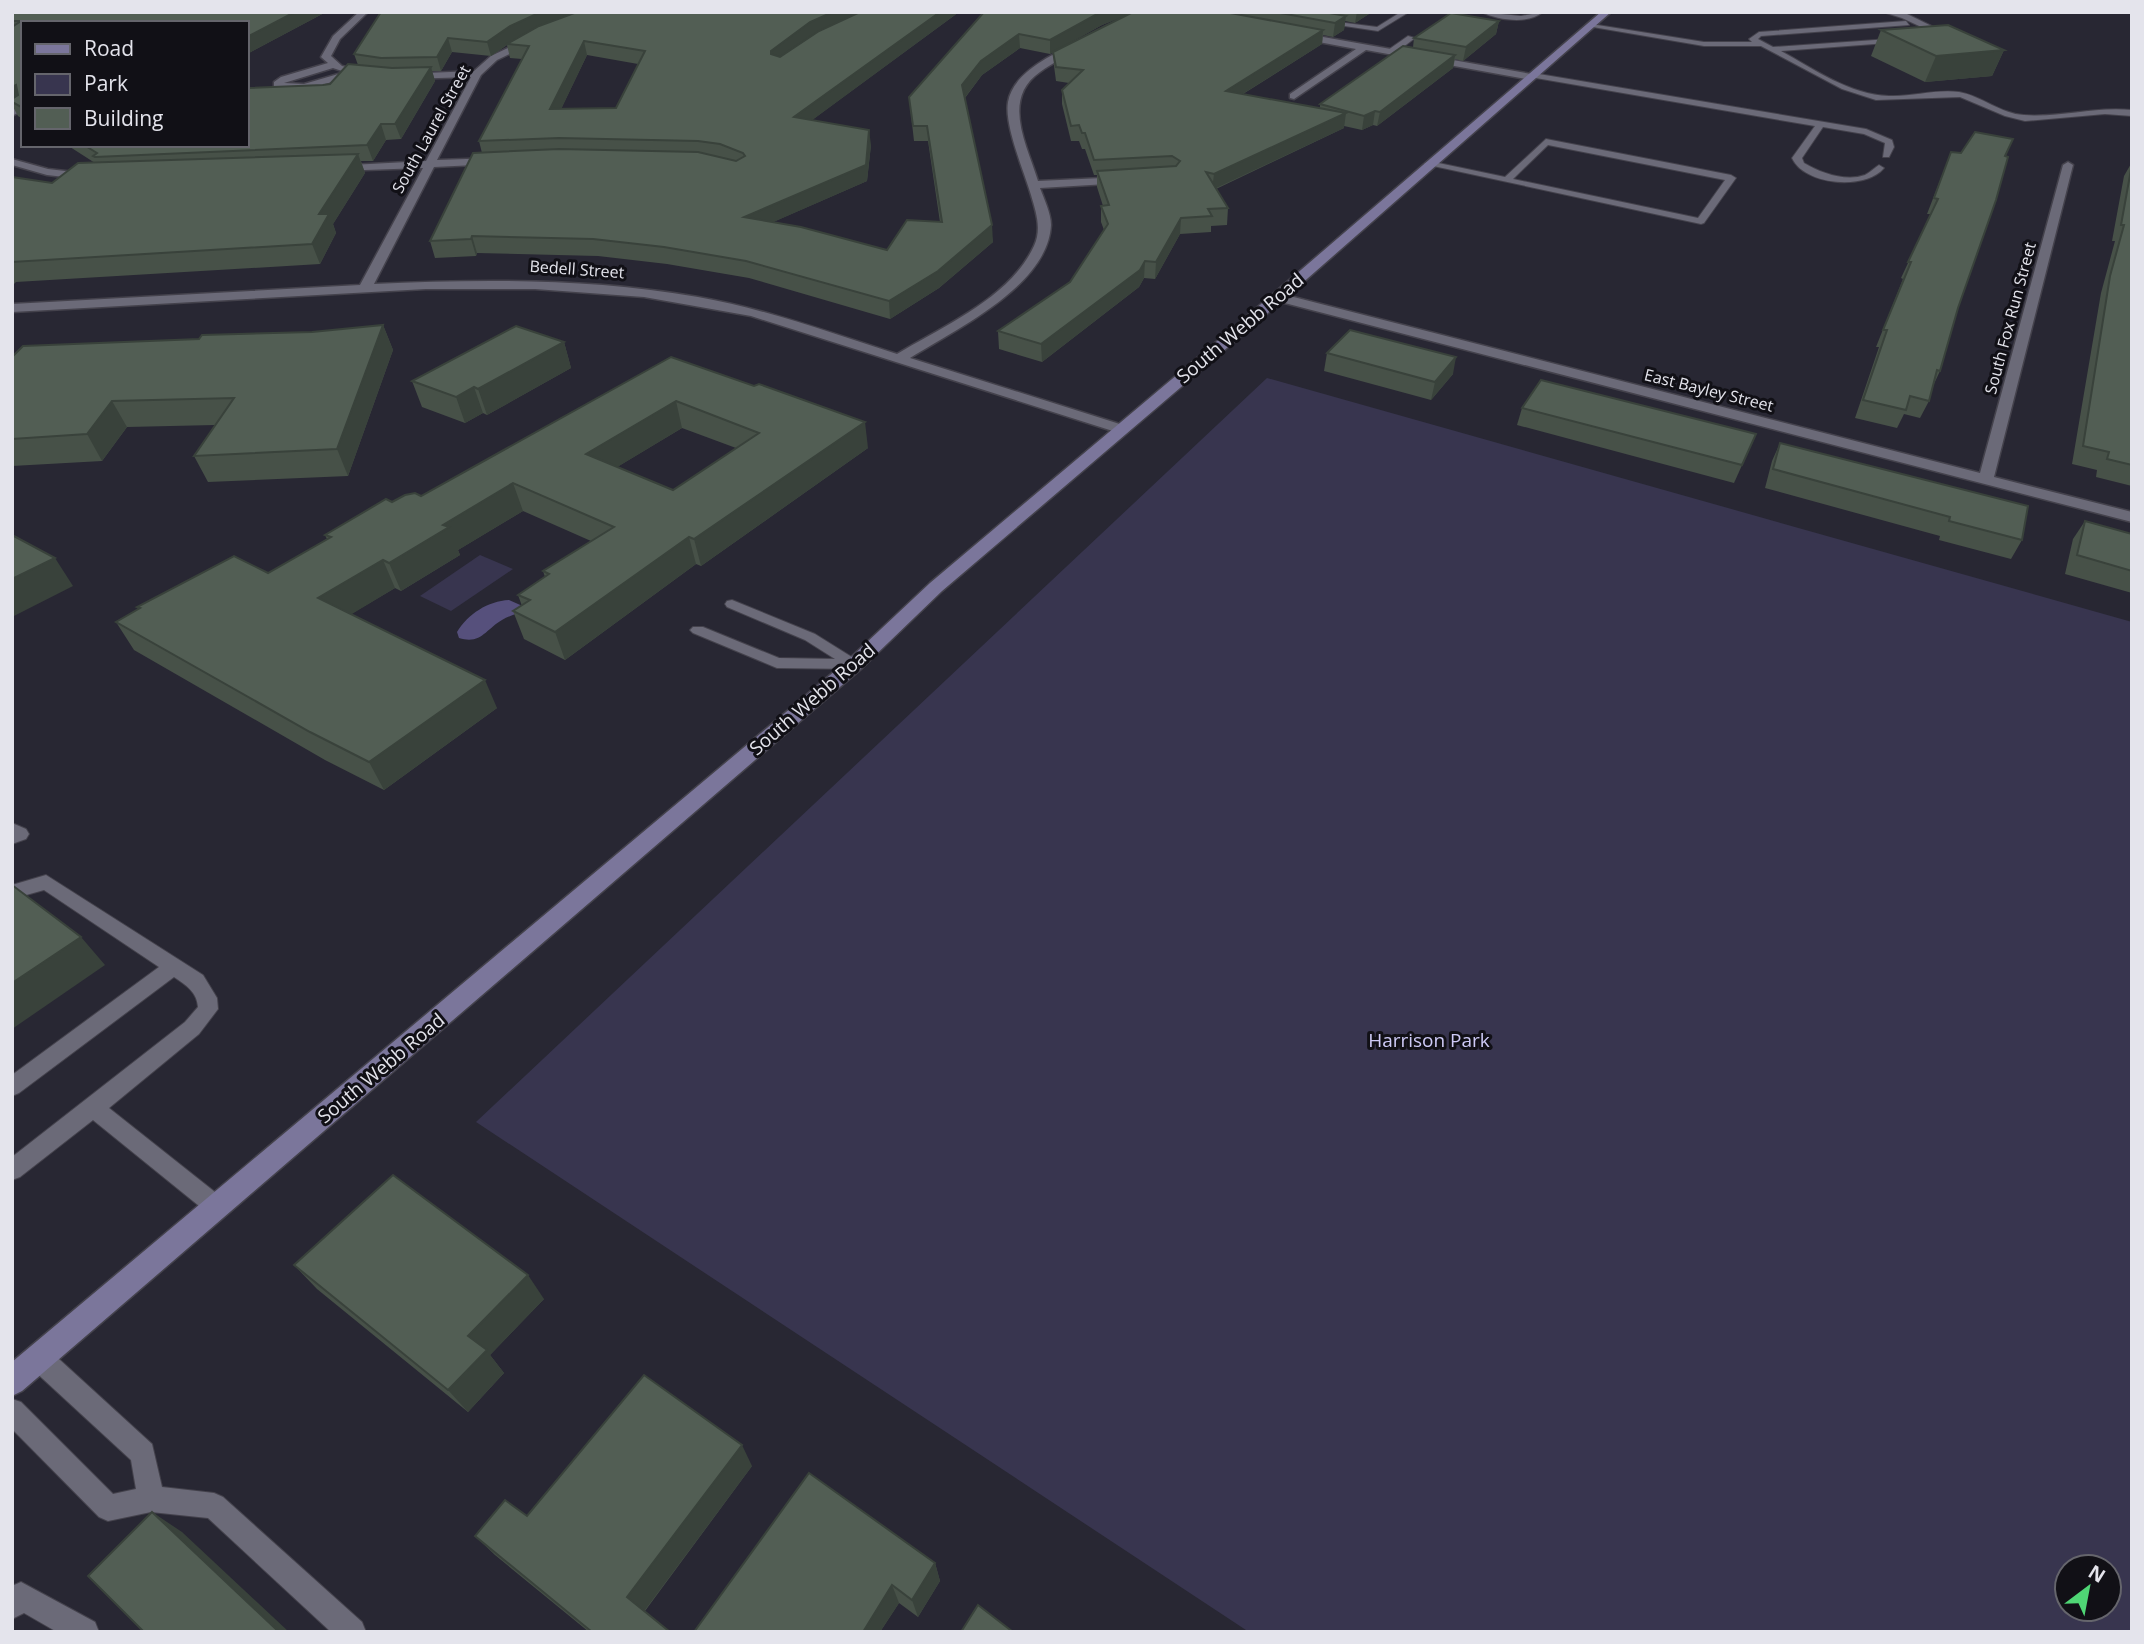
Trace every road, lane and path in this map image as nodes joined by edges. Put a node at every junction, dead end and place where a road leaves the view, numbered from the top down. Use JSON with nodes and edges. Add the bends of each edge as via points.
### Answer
{"nodes":[{"id":1,"x":364,"y":12,"type":"edge"},
{"id":2,"x":1406,"y":12,"type":"edge"},
{"id":3,"x":1484,"y":12,"type":"edge"},
{"id":4,"x":1540,"y":12,"type":"edge"},
{"id":5,"x":1607,"y":12,"type":"edge"},
{"id":6,"x":1886,"y":12,"type":"edge"},
{"id":7,"x":1315,"y":21,"type":"edge"},
{"id":8,"x":1916,"y":22,"type":"junction"},
{"id":9,"x":1341,"y":26,"type":"junction"},
{"id":10,"x":1591,"y":26,"type":"junction"},
{"id":11,"x":547,"y":32,"type":"edge"},
{"id":12,"x":1283,"y":33,"type":"edge"},
{"id":13,"x":1411,"y":38,"type":"edge"},
{"id":14,"x":1922,"y":38,"type":"edge"},
{"id":15,"x":1320,"y":39,"type":"junction"},
{"id":16,"x":1908,"y":39,"type":"edge"},
{"id":17,"x":1088,"y":42,"type":"edge"},
{"id":18,"x":1763,"y":44,"type":"junction"},
{"id":19,"x":1365,"y":47,"type":"junction"},
{"id":20,"x":1772,"y":49,"type":"junction"},
{"id":21,"x":1391,"y":52,"type":"junction"},
{"id":22,"x":333,"y":65,"type":"junction"},
{"id":23,"x":352,"y":73,"type":"junction"},
{"id":24,"x":477,"y":74,"type":"junction"},
{"id":25,"x":380,"y":76,"type":"edge"},
{"id":26,"x":1532,"y":76,"type":"junction"},
{"id":27,"x":393,"y":77,"type":"edge"},
{"id":28,"x":1294,"y":96,"type":"dead end"},
{"id":29,"x":2132,"y":113,"type":"edge"},
{"id":30,"x":1819,"y":126,"type":"junction"},
{"id":31,"x":1886,"y":155,"type":"dead end"},
{"id":32,"x":515,"y":160,"type":"edge"},
{"id":33,"x":12,"y":162,"type":"edge"},
{"id":34,"x":428,"y":164,"type":"junction"},
{"id":35,"x":1429,"y":164,"type":"junction"},
{"id":36,"x":2068,"y":164,"type":"dead end"},
{"id":37,"x":1879,"y":168,"type":"dead end"},
{"id":38,"x":317,"y":169,"type":"edge"},
{"id":39,"x":103,"y":178,"type":"edge"},
{"id":40,"x":1135,"y":180,"type":"edge"},
{"id":41,"x":1506,"y":181,"type":"junction"},
{"id":42,"x":1035,"y":185,"type":"junction"},
{"id":43,"x":365,"y":288,"type":"junction"},
{"id":44,"x":1278,"y":298,"type":"junction"},
{"id":45,"x":12,"y":308,"type":"edge"},
{"id":46,"x":900,"y":358,"type":"junction"},
{"id":47,"x":1121,"y":429,"type":"junction"},
{"id":48,"x":1986,"y":480,"type":"junction"},
{"id":49,"x":2132,"y":517,"type":"edge"},
{"id":50,"x":732,"y":604,"type":"dead end"},
{"id":51,"x":698,"y":630,"type":"dead end"},
{"id":52,"x":855,"y":664,"type":"junction"},
{"id":53,"x":12,"y":829,"type":"edge"},
{"id":54,"x":12,"y":838,"type":"edge"},
{"id":55,"x":12,"y":892,"type":"edge"},
{"id":56,"x":173,"y":967,"type":"junction"},
{"id":57,"x":12,"y":1087,"type":"edge"},
{"id":58,"x":93,"y":1108,"type":"junction"},
{"id":59,"x":12,"y":1170,"type":"edge"},
{"id":60,"x":217,"y":1207,"type":"junction"},
{"id":61,"x":39,"y":1358,"type":"junction"},
{"id":62,"x":12,"y":1381,"type":"edge"},
{"id":63,"x":12,"y":1411,"type":"edge"},
{"id":64,"x":151,"y":1499,"type":"junction"},
{"id":65,"x":12,"y":1605,"type":"edge"},
{"id":66,"x":85,"y":1632,"type":"edge"},
{"id":67,"x":352,"y":1632,"type":"edge"}],
"edges":[{"from":1,"to":22,"type":"street","via":[[330,46],[326,57]]},
{"from":2,"to":9,"type":"lane","via":[[1378,29]]},
{"from":3,"to":4,"type":"lane","via":[[1522,19]]},
{"from":5,"to":10,"type":"main road","name":"South Webb Road"},
{"from":6,"to":8,"type":"lane"},
{"from":7,"to":9,"type":"lane"},
{"from":8,"to":14,"type":"lane","via":[[1949,36]]},
{"from":8,"to":18,"type":"lane","via":[[1753,38]]},
{"from":9,"to":15,"type":"lane"},
{"from":10,"to":18,"type":"lane","via":[[1704,44]]},
{"from":10,"to":26,"type":"main road","name":"South Webb Road"},
{"from":11,"to":24,"type":"street","name":"South Laurel Street","via":[[506,51]]},
{"from":12,"to":15,"type":"street"},
{"from":13,"to":21,"type":"lane"},
{"from":15,"to":19,"type":"street"},
{"from":16,"to":20,"type":"lane"},
{"from":17,"to":42,"type":"street","via":[[1036,69],[1016,94],[1012,112]]},
{"from":18,"to":20,"type":"lane"},
{"from":19,"to":21,"type":"street"},
{"from":19,"to":28,"type":"street"},
{"from":20,"to":29,"type":"lane","via":[[1867,96],[1890,99],[1953,94],[2027,118],[2113,110]]},
{"from":21,"to":26,"type":"street"},
{"from":22,"to":23,"type":"street"},
{"from":22,"to":23,"type":"street","via":[[277,84],[300,87]]},
{"from":23,"to":25,"type":"street"},
{"from":24,"to":27,"type":"street"},
{"from":24,"to":34,"type":"street","name":"South Laurel Street"},
{"from":26,"to":30,"type":"lane"},
{"from":26,"to":35,"type":"main road","name":"South Webb Road"},
{"from":30,"to":31,"type":"lane","via":[[1880,137],[1890,145]]},
{"from":30,"to":37,"type":"lane","via":[[1797,159],[1800,165],[1821,175],[1854,179],[1871,177]]},
{"from":32,"to":34,"type":"street"},
{"from":33,"to":39,"type":"street","via":[[47,172]]},
{"from":34,"to":38,"type":"street"},
{"from":34,"to":43,"type":"street","name":"South Laurel Street"},
{"from":35,"to":41,"type":"lane"},
{"from":35,"to":44,"type":"main road","name":"South Webb Road"},
{"from":36,"to":48,"type":"street","name":"South Fox Run Street"},
{"from":40,"to":42,"type":"street"},
{"from":41,"to":41,"type":"lane","via":[[1701,221],[1731,178],[1546,142]]},
{"from":42,"to":46,"type":"street","via":[[1045,233],[1031,265],[1003,291]]},
{"from":43,"to":45,"type":"street","name":"Bedell Street"},
{"from":43,"to":46,"type":"street","name":"Bedell Street","via":[[505,282],[632,290],[744,311]]},
{"from":44,"to":47,"type":"main road","name":"South Webb Road"},
{"from":44,"to":48,"type":"street","name":"East Bayley Street"},
{"from":46,"to":47,"type":"street","name":"Bedell Street"},
{"from":47,"to":52,"type":"main road","name":"South Webb Road","via":[[936,587]]},
{"from":48,"to":49,"type":"street","name":"East Bayley Street"},
{"from":50,"to":52,"type":"lane","via":[[810,637]]},
{"from":51,"to":52,"type":"lane","via":[[777,663]]},
{"from":52,"to":60,"type":"main road","name":"South Webb Road"},
{"from":53,"to":54,"type":"lane","via":[[20,834]]},
{"from":55,"to":56,"type":"lane","via":[[46,882]]},
{"from":56,"to":57,"type":"lane"},
{"from":56,"to":58,"type":"lane","via":[[196,981],[208,1009],[192,1028]]},
{"from":58,"to":59,"type":"lane"},
{"from":58,"to":60,"type":"lane"},
{"from":60,"to":61,"type":"main road","name":"South Webb Road"},
{"from":61,"to":62,"type":"main road","name":"South Webb Road"},
{"from":61,"to":64,"type":"lane","via":[[143,1453]]},
{"from":63,"to":64,"type":"lane","via":[[108,1508]]},
{"from":64,"to":67,"type":"lane","via":[[214,1506]]},
{"from":65,"to":66,"type":"lane","via":[[21,1596]]}]}
